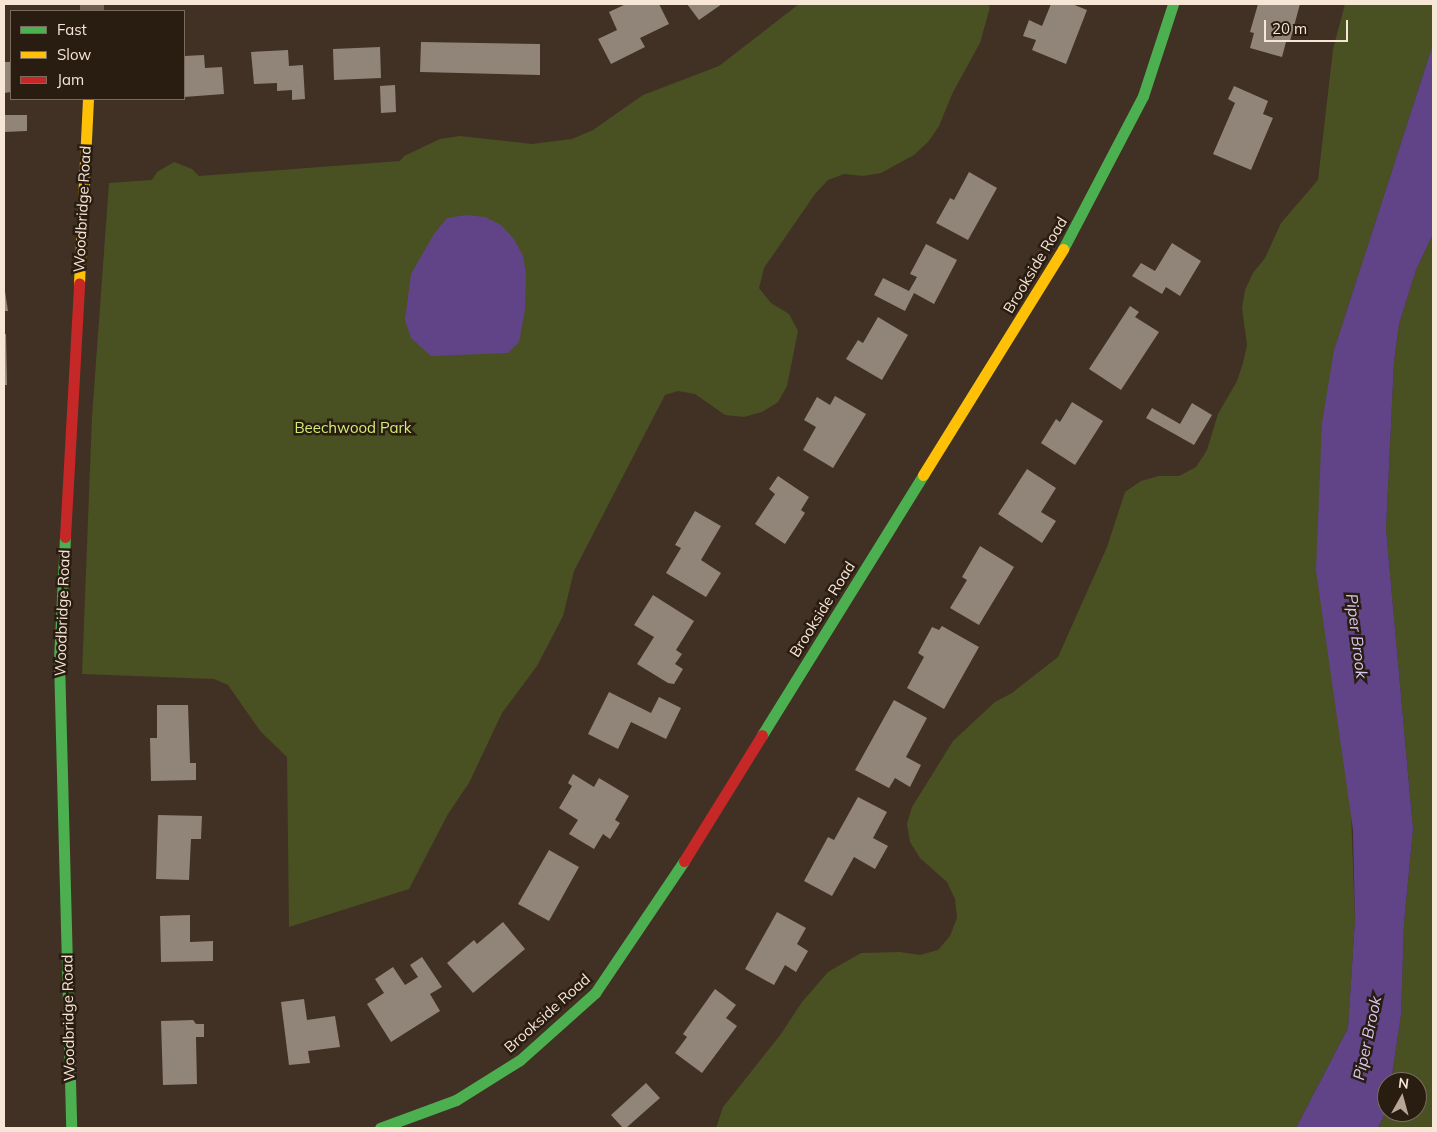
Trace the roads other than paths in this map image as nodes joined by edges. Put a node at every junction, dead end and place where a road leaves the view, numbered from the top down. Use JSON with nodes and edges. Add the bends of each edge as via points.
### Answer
{"nodes":[{"id":1,"x":1173,"y":4,"type":"edge"},
{"id":2,"x":88,"y":100,"type":"edge"},
{"id":3,"x":71,"y":1128,"type":"edge"},
{"id":4,"x":380,"y":1128,"type":"edge"}],
"edges":[{"from":1,"to":4,"type":"street","name":"Brookside Road","via":[[1143,96],[1074,231],[663,895],[601,985],[520,1060],[456,1100]]},
{"from":2,"to":3,"type":"street","name":"Woodbridge Road","via":[[59,660]]}]}
